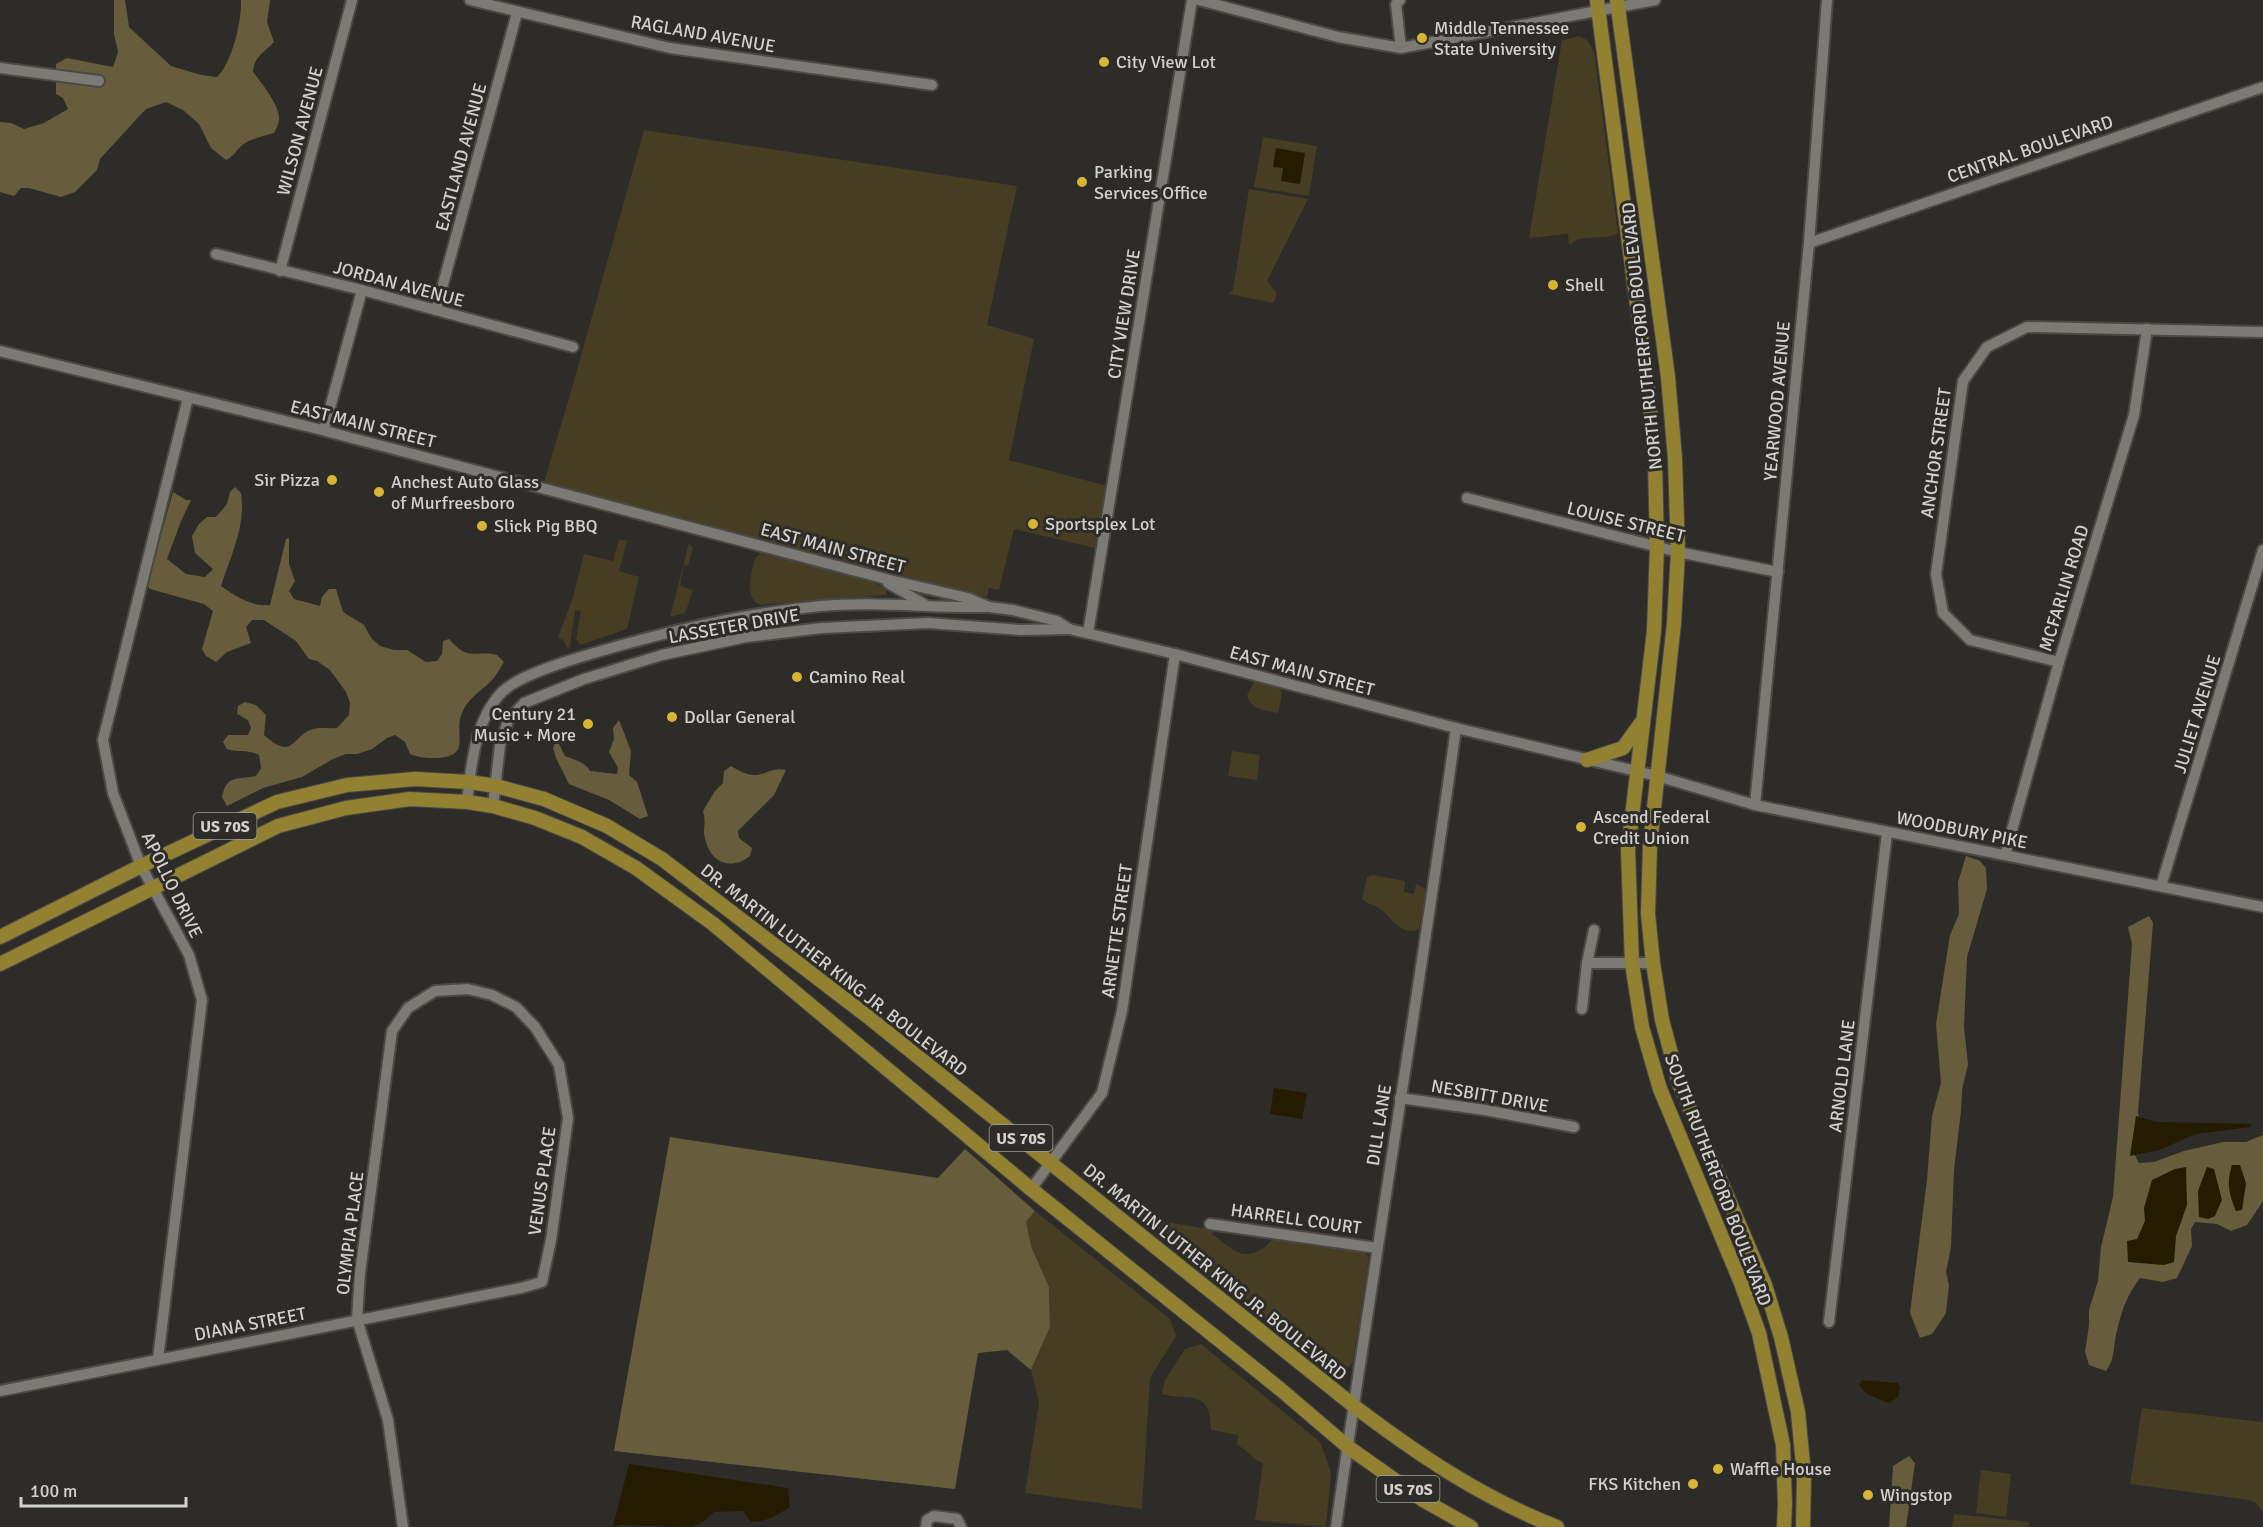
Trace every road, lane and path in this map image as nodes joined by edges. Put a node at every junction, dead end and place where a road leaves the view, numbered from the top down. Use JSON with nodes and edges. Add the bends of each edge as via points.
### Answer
{"nodes":[{"id":1,"x":352,"y":0,"type":"edge"},
{"id":2,"x":470,"y":0,"type":"edge"},
{"id":3,"x":1192,"y":0,"type":"edge"},
{"id":4,"x":1199,"y":0,"type":"edge"},
{"id":5,"x":1400,"y":0,"type":"edge"},
{"id":6,"x":1655,"y":0,"type":"edge"},
{"id":7,"x":1827,"y":0,"type":"edge"},
{"id":8,"x":1618,"y":4,"type":"edge"},
{"id":9,"x":1598,"y":6,"type":"edge"},
{"id":10,"x":517,"y":13,"type":"junction"},
{"id":11,"x":1401,"y":48,"type":"junction"},
{"id":12,"x":0,"y":68,"type":"edge"},
{"id":13,"x":99,"y":81,"type":"dead end"},
{"id":14,"x":932,"y":85,"type":"dead end"},
{"id":15,"x":2263,"y":87,"type":"edge"},
{"id":16,"x":1809,"y":243,"type":"junction"},
{"id":17,"x":216,"y":254,"type":"dead end"},
{"id":18,"x":280,"y":271,"type":"junction"},
{"id":19,"x":362,"y":290,"type":"junction"},
{"id":20,"x":436,"y":310,"type":"junction"},
{"id":21,"x":2148,"y":329,"type":"junction"},
{"id":22,"x":2263,"y":332,"type":"edge"},
{"id":23,"x":573,"y":347,"type":"dead end"},
{"id":24,"x":0,"y":351,"type":"edge"},
{"id":25,"x":188,"y":398,"type":"junction"},
{"id":26,"x":324,"y":430,"type":"junction"},
{"id":27,"x":1467,"y":498,"type":"dead end"},
{"id":28,"x":1657,"y":547,"type":"junction"},
{"id":29,"x":2263,"y":550,"type":"edge"},
{"id":30,"x":1678,"y":552,"type":"junction"},
{"id":31,"x":1778,"y":572,"type":"junction"},
{"id":32,"x":879,"y":577,"type":"junction"},
{"id":33,"x":927,"y":605,"type":"junction"},
{"id":34,"x":989,"y":607,"type":"junction"},
{"id":35,"x":928,"y":623,"type":"junction"},
{"id":36,"x":1069,"y":629,"type":"junction"},
{"id":37,"x":1088,"y":633,"type":"junction"},
{"id":38,"x":1175,"y":654,"type":"junction"},
{"id":39,"x":2059,"y":662,"type":"junction"},
{"id":40,"x":1644,"y":719,"type":"junction"},
{"id":41,"x":1456,"y":728,"type":"junction"},
{"id":42,"x":1587,"y":760,"type":"junction"},
{"id":43,"x":1637,"y":772,"type":"junction"},
{"id":44,"x":1657,"y":777,"type":"junction"},
{"id":45,"x":469,"y":782,"type":"junction"},
{"id":46,"x":496,"y":786,"type":"junction"},
{"id":47,"x":467,"y":802,"type":"junction"},
{"id":48,"x":1755,"y":805,"type":"junction"},
{"id":49,"x":493,"y":806,"type":"junction"},
{"id":50,"x":1887,"y":833,"type":"junction"},
{"id":51,"x":2006,"y":855,"type":"junction"},
{"id":52,"x":141,"y":866,"type":"junction"},
{"id":53,"x":2161,"y":886,"type":"junction"},
{"id":54,"x":152,"y":887,"type":"junction"},
{"id":55,"x":2263,"y":907,"type":"edge"},
{"id":56,"x":1594,"y":930,"type":"dead end"},
{"id":57,"x":0,"y":937,"type":"edge"},
{"id":58,"x":1587,"y":963,"type":"junction"},
{"id":59,"x":1653,"y":963,"type":"junction"},
{"id":60,"x":0,"y":964,"type":"edge"},
{"id":61,"x":1632,"y":964,"type":"junction"},
{"id":62,"x":468,"y":989,"type":"joint"},
{"id":63,"x":1582,"y":1009,"type":"dead end"},
{"id":64,"x":1400,"y":1098,"type":"junction"},
{"id":65,"x":1574,"y":1127,"type":"dead end"},
{"id":66,"x":1050,"y":1161,"type":"junction"},
{"id":67,"x":1031,"y":1190,"type":"junction"},
{"id":68,"x":1210,"y":1224,"type":"dead end"},
{"id":69,"x":1377,"y":1248,"type":"junction"},
{"id":70,"x":542,"y":1282,"type":"joint"},
{"id":71,"x":357,"y":1319,"type":"junction"},
{"id":72,"x":1829,"y":1322,"type":"dead end"},
{"id":73,"x":158,"y":1359,"type":"junction"},
{"id":74,"x":0,"y":1392,"type":"edge"},
{"id":75,"x":1354,"y":1406,"type":"junction"},
{"id":76,"x":1348,"y":1447,"type":"junction"},
{"id":77,"x":403,"y":1527,"type":"edge"},
{"id":78,"x":926,"y":1527,"type":"edge"},
{"id":79,"x":961,"y":1527,"type":"edge"},
{"id":80,"x":1336,"y":1527,"type":"edge"},
{"id":81,"x":1472,"y":1527,"type":"edge"},
{"id":82,"x":1557,"y":1527,"type":"edge"},
{"id":83,"x":1784,"y":1527,"type":"edge"},
{"id":84,"x":1803,"y":1527,"type":"edge"}],
"edges":[{"from":1,"to":18,"type":"street","name":"WILSON AVENUE"},
{"from":2,"to":10,"type":"street","name":"RAGLAND AVENUE"},
{"from":3,"to":37,"type":"street","name":"CITY VIEW DRIVE"},
{"from":4,"to":11,"type":"street","via":[[1338,37]]},
{"from":5,"to":11,"type":"street","via":[[1396,4]]},
{"from":6,"to":8,"type":"street"},
{"from":7,"to":16,"type":"street","name":"YEARWOOD AVENUE"},
{"from":8,"to":9,"type":"street"},
{"from":8,"to":30,"type":"main road","name":"NORTH RUTHERFORD BOULEVARD","via":[[1668,377]]},
{"from":9,"to":11,"type":"street"},
{"from":9,"to":28,"type":"main road","name":"NORTH RUTHERFORD BOULEVARD","via":[[1648,389]]},
{"from":10,"to":14,"type":"street","name":"RAGLAND AVENUE","via":[[670,48]]},
{"from":10,"to":20,"type":"street","name":"EASTLAND AVENUE"},
{"from":12,"to":13,"type":"street"},
{"from":15,"to":16,"type":"street","name":"CENTRAL BOULEVARD"},
{"from":16,"to":31,"type":"street","name":"YEARWOOD AVENUE"},
{"from":17,"to":18,"type":"street","name":"JORDAN AVENUE"},
{"from":18,"to":19,"type":"street","name":"JORDAN AVENUE"},
{"from":19,"to":20,"type":"street","name":"JORDAN AVENUE"},
{"from":19,"to":26,"type":"street"},
{"from":20,"to":23,"type":"street","name":"JORDAN AVENUE"},
{"from":21,"to":22,"type":"street","name":"ANCHOR STREET"},
{"from":21,"to":39,"type":"street","name":"MCFARLIN ROAD","via":[[2133,415]]},
{"from":21,"to":39,"type":"street","name":"ANCHOR STREET","via":[[2027,327],[1987,346],[1963,381],[1936,574],[1943,613],[1970,640]]},
{"from":24,"to":25,"type":"street","name":"EAST MAIN STREET"},
{"from":25,"to":26,"type":"street","name":"EAST MAIN STREET"},
{"from":25,"to":52,"type":"street","name":"APOLLO DRIVE","via":[[104,740],[113,793]]},
{"from":26,"to":32,"type":"street","name":"EAST MAIN STREET"},
{"from":27,"to":28,"type":"street","name":"LOUISE STREET"},
{"from":28,"to":30,"type":"street","name":"LOUISE STREET"},
{"from":28,"to":40,"type":"main road","name":"NORTH RUTHERFORD BOULEVARD","via":[[1654,631]]},
{"from":29,"to":53,"type":"street","name":"JULIET AVENUE"},
{"from":30,"to":31,"type":"street","name":"LOUISE STREET"},
{"from":30,"to":44,"type":"main road","name":"NORTH RUTHERFORD BOULEVARD"},
{"from":31,"to":48,"type":"street","name":"YEARWOOD AVENUE"},
{"from":32,"to":33,"type":"street"},
{"from":32,"to":34,"type":"street","name":"EAST MAIN STREET","via":[[968,597]]},
{"from":33,"to":34,"type":"street","name":"LASSETER DRIVE"},
{"from":33,"to":35,"type":"street"},
{"from":33,"to":45,"type":"street","name":"LASSETER DRIVE","via":[[822,606],[739,617],[643,638],[523,678],[503,691],[486,712]]},
{"from":34,"to":36,"type":"street","name":"EAST MAIN STREET","via":[[1057,621]]},
{"from":35,"to":36,"type":"street","name":"LASSETER DRIVE","via":[[1020,630]]},
{"from":35,"to":46,"type":"street","name":"LASSETER DRIVE","via":[[822,628],[746,637],[655,657],[555,689],[524,703],[508,721],[500,745]]},
{"from":36,"to":37,"type":"street","name":"EAST MAIN STREET"},
{"from":37,"to":38,"type":"street","name":"EAST MAIN STREET"},
{"from":38,"to":41,"type":"street","name":"EAST MAIN STREET"},
{"from":38,"to":66,"type":"street","name":"ARNETTE STREET","via":[[1121,1016],[1101,1093]]},
{"from":39,"to":51,"type":"street","name":"MCFARLIN ROAD"},
{"from":40,"to":42,"type":"main road","via":[[1623,748]]},
{"from":40,"to":43,"type":"main road","name":"NORTH RUTHERFORD BOULEVARD"},
{"from":41,"to":42,"type":"street","name":"EAST MAIN STREET"},
{"from":41,"to":64,"type":"street","name":"DILL LANE"},
{"from":42,"to":43,"type":"street","name":"EAST MAIN STREET"},
{"from":43,"to":44,"type":"street","name":"EAST MAIN STREET"},
{"from":43,"to":61,"type":"main road","name":"SOUTH RUTHERFORD BOULEVARD","via":[[1628,850]]},
{"from":44,"to":48,"type":"street","name":"WOODBURY PIKE"},
{"from":44,"to":59,"type":"main road","name":"SOUTH RUTHERFORD BOULEVARD","via":[[1648,914]]},
{"from":45,"to":46,"type":"main road","name":"DR. MARTIN LUTHER KING JR. BOULEVARD","number":"US 70S"},
{"from":45,"to":47,"type":"street","name":"LASSETER DRIVE"},
{"from":45,"to":52,"type":"main road","name":"DR. MARTIN LUTHER KING JR. BOULEVARD","number":"US 70S","via":[[415,778],[347,785],[278,802]]},
{"from":46,"to":49,"type":"street","name":"LASSETER DRIVE"},
{"from":46,"to":66,"type":"main road","name":"DR. MARTIN LUTHER KING JR. BOULEVARD","number":"US 70S","via":[[544,799],[607,826],[662,859]]},
{"from":47,"to":49,"type":"main road","number":"US 70S"},
{"from":47,"to":54,"type":"main road","number":"US 70S","via":[[410,799],[346,808],[278,826]]},
{"from":48,"to":50,"type":"street","name":"WOODBURY PIKE"},
{"from":49,"to":67,"type":"main road","number":"US 70S","via":[[582,837],[636,868],[712,923]]},
{"from":50,"to":51,"type":"street","name":"WOODBURY PIKE"},
{"from":50,"to":72,"type":"street","name":"ARNOLD LANE"},
{"from":51,"to":53,"type":"street","name":"WOODBURY PIKE"},
{"from":52,"to":54,"type":"street","name":"APOLLO DRIVE"},
{"from":52,"to":57,"type":"main road","name":"DR. MARTIN LUTHER KING JR. BOULEVARD","number":"US 70S"},
{"from":53,"to":55,"type":"street","name":"WOODBURY PIKE"},
{"from":54,"to":60,"type":"main road","number":"US 70S"},
{"from":54,"to":73,"type":"street","name":"APOLLO DRIVE","via":[[189,955],[202,1000]]},
{"from":56,"to":58,"type":"street"},
{"from":58,"to":61,"type":"street"},
{"from":58,"to":63,"type":"street"},
{"from":59,"to":61,"type":"street"},
{"from":59,"to":84,"type":"main road","name":"SOUTH RUTHERFORD BOULEVARD","via":[[1662,1020],[1679,1083],[1765,1286],[1781,1337],[1798,1413],[1804,1475]]},
{"from":61,"to":83,"type":"main road","name":"SOUTH RUTHERFORD BOULEVARD","via":[[1642,1027],[1660,1089],[1742,1282],[1759,1333],[1783,1445]]},
{"from":62,"to":70,"type":"street","name":"VENUS PLACE","via":[[516,1007],[535,1027],[559,1065],[568,1118]]},
{"from":62,"to":71,"type":"street","name":"OLYMPIA PLACE","via":[[435,992],[408,1008],[392,1031]]},
{"from":64,"to":65,"type":"street","name":"NESBITT DRIVE"},
{"from":64,"to":69,"type":"street","name":"DILL LANE"},
{"from":66,"to":67,"type":"street","name":"ARNETTE STREET"},
{"from":66,"to":75,"type":"main road","name":"DR. MARTIN LUTHER KING JR. BOULEVARD","number":"US 70S"},
{"from":67,"to":76,"type":"main road","number":"US 70S"},
{"from":68,"to":69,"type":"street","name":"HARRELL COURT"},
{"from":69,"to":75,"type":"street","name":"DILL LANE"},
{"from":70,"to":71,"type":"street","name":"DIANA STREET"},
{"from":71,"to":73,"type":"street","name":"DIANA STREET"},
{"from":71,"to":77,"type":"street","name":"OLYMPIA PLACE","via":[[388,1420]]},
{"from":73,"to":74,"type":"street","name":"DIANA STREET"},
{"from":75,"to":76,"type":"street","name":"DILL LANE"},
{"from":75,"to":82,"type":"main road","name":"DR. MARTIN LUTHER KING JR. BOULEVARD","number":"US 70S","via":[[1408,1447],[1471,1486]]},
{"from":76,"to":80,"type":"street","name":"DILL LANE"},
{"from":76,"to":81,"type":"main road","number":"US 70S","via":[[1423,1500]]},
{"from":78,"to":79,"type":"street","via":[[927,1520],[934,1516],[957,1519]]}]}
